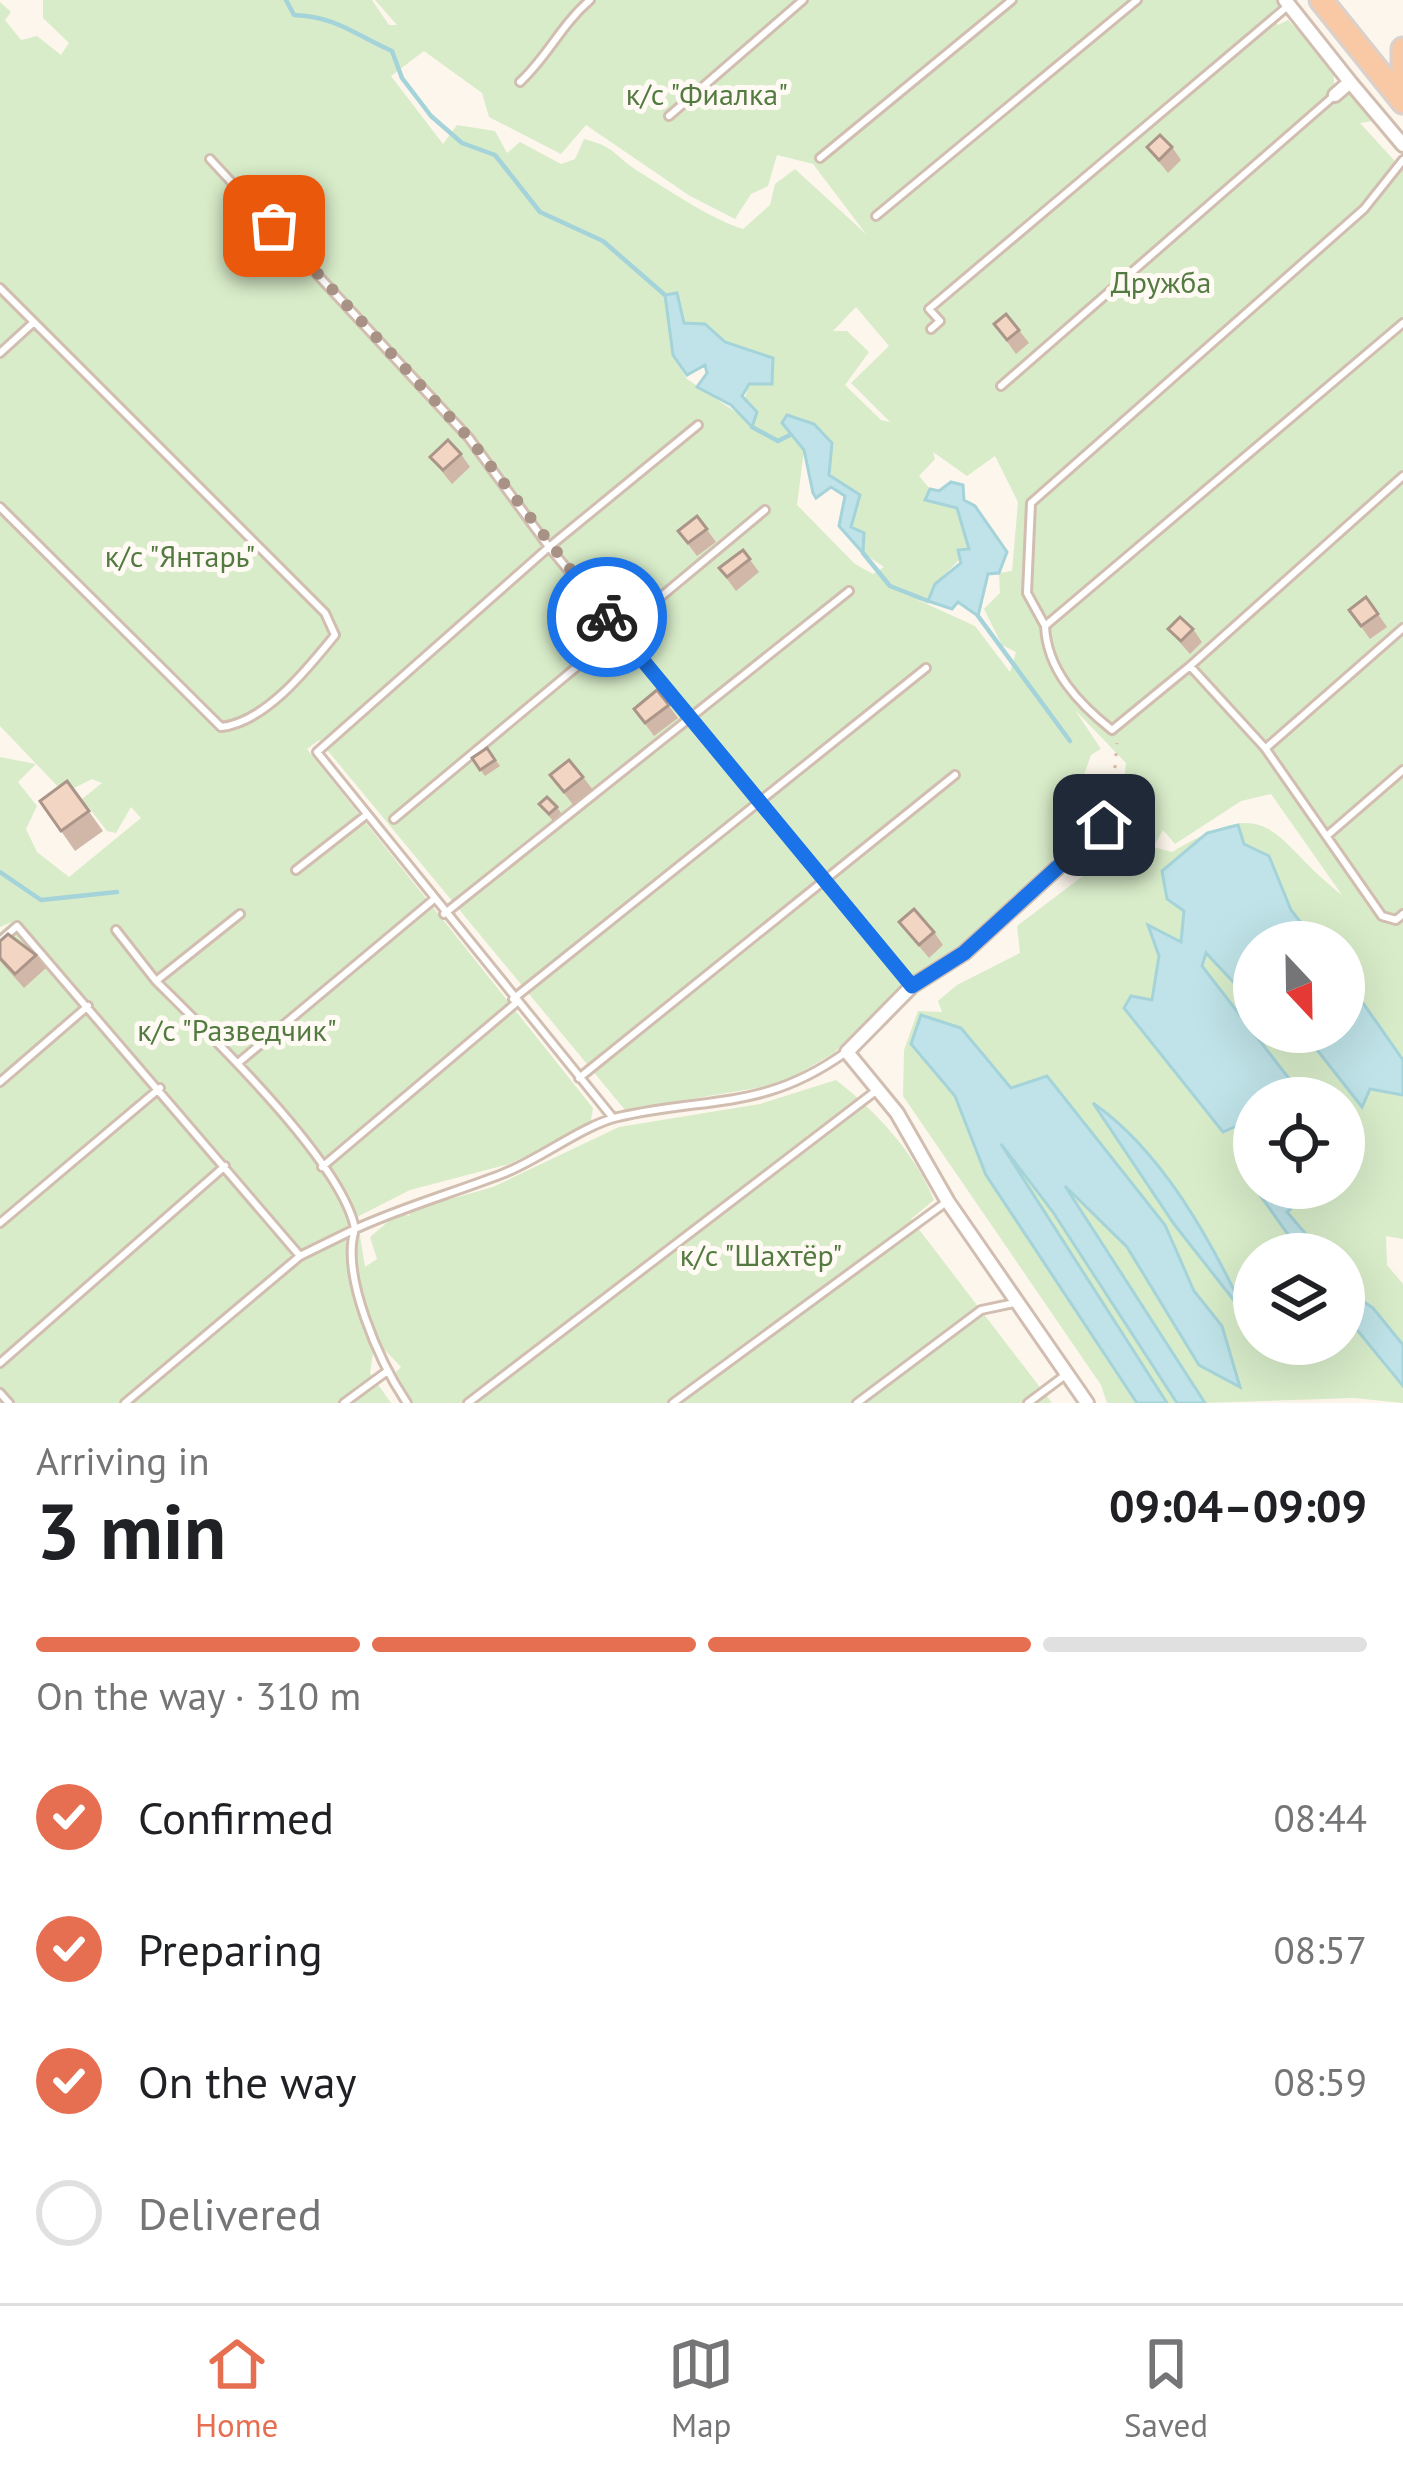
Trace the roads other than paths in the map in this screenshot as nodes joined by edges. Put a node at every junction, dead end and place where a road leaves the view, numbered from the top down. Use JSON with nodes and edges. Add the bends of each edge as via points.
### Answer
{"nodes":[{"id":1,"x":590,"y":0,"type":"edge"},
{"id":2,"x":803,"y":0,"type":"edge"},
{"id":3,"x":1012,"y":0,"type":"edge"},
{"id":4,"x":1137,"y":0,"type":"edge"},
{"id":5,"x":1321,"y":0,"type":"edge"},
{"id":6,"x":1287,"y":3,"type":"edge"},
{"id":7,"x":1403,"y":49,"type":"edge"},
{"id":8,"x":1403,"y":80,"type":"edge"},
{"id":9,"x":520,"y":82,"type":"dead end"},
{"id":10,"x":1350,"y":82,"type":"junction"},
{"id":11,"x":1335,"y":95,"type":"joint"},
{"id":12,"x":1403,"y":102,"type":"edge"},
{"id":13,"x":669,"y":116,"type":"dead end"},
{"id":14,"x":1403,"y":145,"type":"edge"},
{"id":15,"x":820,"y":158,"type":"dead end"},
{"id":16,"x":210,"y":159,"type":"dead end"},
{"id":17,"x":1403,"y":160,"type":"edge"},
{"id":18,"x":876,"y":216,"type":"dead end"},
{"id":19,"x":0,"y":288,"type":"edge"},
{"id":20,"x":34,"y":322,"type":"junction"},
{"id":21,"x":1403,"y":322,"type":"edge"},
{"id":22,"x":931,"y":329,"type":"dead end"},
{"id":23,"x":0,"y":353,"type":"edge"},
{"id":24,"x":1001,"y":386,"type":"dead end"},
{"id":25,"x":698,"y":425,"type":"dead end"},
{"id":26,"x":1403,"y":476,"type":"edge"},
{"id":27,"x":0,"y":508,"type":"edge"},
{"id":28,"x":766,"y":510,"type":"dead end"},
{"id":29,"x":549,"y":547,"type":"junction"},
{"id":30,"x":849,"y":591,"type":"dead end"},
{"id":31,"x":1045,"y":626,"type":"junction"},
{"id":32,"x":1403,"y":628,"type":"edge"},
{"id":33,"x":619,"y":631,"type":"junction"},
{"id":34,"x":1190,"y":666,"type":"junction"},
{"id":35,"x":926,"y":668,"type":"dead end"},
{"id":36,"x":691,"y":718,"type":"junction"},
{"id":37,"x":1265,"y":748,"type":"junction"},
{"id":38,"x":1403,"y":770,"type":"edge"},
{"id":39,"x":955,"y":775,"type":"dead end"},
{"id":40,"x":758,"y":799,"type":"junction"},
{"id":41,"x":365,"y":816,"type":"junction"},
{"id":42,"x":394,"y":819,"type":"dead end"},
{"id":43,"x":1104,"y":825,"type":"road end"},
{"id":44,"x":1328,"y":835,"type":"junction"},
{"id":45,"x":296,"y":870,"type":"dead end"},
{"id":46,"x":825,"y":880,"type":"junction"},
{"id":47,"x":433,"y":900,"type":"junction"},
{"id":48,"x":240,"y":914,"type":"dead end"},
{"id":49,"x":444,"y":914,"type":"junction"},
{"id":50,"x":1403,"y":914,"type":"edge"},
{"id":51,"x":116,"y":930,"type":"dead end"},
{"id":52,"x":0,"y":941,"type":"edge"},
{"id":53,"x":156,"y":981,"type":"junction"},
{"id":54,"x":912,"y":986,"type":"junction"},
{"id":55,"x":514,"y":1001,"type":"junction"},
{"id":56,"x":88,"y":1006,"type":"junction"},
{"id":57,"x":847,"y":1052,"type":"junction"},
{"id":58,"x":238,"y":1063,"type":"junction"},
{"id":59,"x":579,"y":1078,"type":"junction"},
{"id":60,"x":0,"y":1082,"type":"edge"},
{"id":61,"x":160,"y":1088,"type":"junction"},
{"id":62,"x":877,"y":1090,"type":"junction"},
{"id":63,"x":613,"y":1118,"type":"junction"},
{"id":64,"x":225,"y":1166,"type":"junction"},
{"id":65,"x":322,"y":1167,"type":"junction"},
{"id":66,"x":948,"y":1202,"type":"junction"},
{"id":67,"x":0,"y":1223,"type":"edge"},
{"id":68,"x":355,"y":1229,"type":"junction"},
{"id":69,"x":300,"y":1256,"type":"junction"},
{"id":70,"x":1022,"y":1302,"type":"junction"},
{"id":71,"x":0,"y":1363,"type":"edge"},
{"id":72,"x":386,"y":1372,"type":"junction"},
{"id":73,"x":1068,"y":1373,"type":"junction"},
{"id":74,"x":0,"y":1393,"type":"edge"},
{"id":75,"x":9,"y":1403,"type":"edge"},
{"id":76,"x":125,"y":1403,"type":"edge"},
{"id":77,"x":344,"y":1403,"type":"edge"},
{"id":78,"x":407,"y":1403,"type":"edge"},
{"id":79,"x":468,"y":1403,"type":"edge"},
{"id":80,"x":673,"y":1403,"type":"edge"},
{"id":81,"x":857,"y":1403,"type":"edge"},
{"id":82,"x":1028,"y":1403,"type":"edge"},
{"id":83,"x":1087,"y":1403,"type":"edge"}],
"edges":[{"from":1,"to":9,"type":"lane"},
{"from":2,"to":13,"type":"lane"},
{"from":3,"to":15,"type":"lane"},
{"from":4,"to":18,"type":"lane"},
{"from":5,"to":12,"type":"highway"},
{"from":6,"to":10,"type":"street"},
{"from":6,"to":22,"type":"lane","via":[[929,309],[940,321]]},
{"from":7,"to":8,"type":"highway"},
{"from":10,"to":11,"type":"street"},
{"from":10,"to":14,"type":"street"},
{"from":11,"to":24,"type":"lane"},
{"from":16,"to":29,"type":"lane","via":[[469,438]]},
{"from":17,"to":31,"type":"lane","via":[[1364,209],[1031,503],[1027,593]]},
{"from":19,"to":20,"type":"lane"},
{"from":20,"to":23,"type":"lane"},
{"from":20,"to":27,"type":"lane","via":[[326,613],[335,635],[301,676],[238,726],[221,728]]},
{"from":21,"to":31,"type":"lane"},
{"from":25,"to":29,"type":"lane"},
{"from":26,"to":34,"type":"lane"},
{"from":28,"to":33,"type":"lane"},
{"from":29,"to":33,"type":"lane"},
{"from":29,"to":41,"type":"lane","via":[[317,752]]},
{"from":30,"to":36,"type":"lane"},
{"from":31,"to":34,"type":"lane","via":[[1046,652],[1082,706],[1112,730]]},
{"from":32,"to":37,"type":"lane"},
{"from":33,"to":36,"type":"lane"},
{"from":33,"to":42,"type":"lane"},
{"from":34,"to":37,"type":"lane"},
{"from":35,"to":40,"type":"lane"},
{"from":36,"to":40,"type":"lane"},
{"from":36,"to":49,"type":"lane"},
{"from":37,"to":44,"type":"lane"},
{"from":38,"to":44,"type":"lane"},
{"from":39,"to":46,"type":"lane"},
{"from":40,"to":46,"type":"lane"},
{"from":40,"to":55,"type":"lane"},
{"from":41,"to":45,"type":"lane"},
{"from":41,"to":47,"type":"lane"},
{"from":43,"to":54,"type":"street","via":[[964,953]]},
{"from":44,"to":50,"type":"lane","via":[[1382,916]]},
{"from":46,"to":54,"type":"lane"},
{"from":46,"to":59,"type":"lane"},
{"from":47,"to":49,"type":"lane"},
{"from":47,"to":58,"type":"lane"},
{"from":48,"to":53,"type":"lane"},
{"from":49,"to":55,"type":"lane"},
{"from":51,"to":53,"type":"lane"},
{"from":52,"to":56,"type":"lane","via":[[17,926]]},
{"from":53,"to":58,"type":"lane"},
{"from":54,"to":57,"type":"street"},
{"from":55,"to":59,"type":"lane"},
{"from":55,"to":65,"type":"lane"},
{"from":56,"to":60,"type":"lane"},
{"from":56,"to":61,"type":"lane"},
{"from":57,"to":62,"type":"street"},
{"from":57,"to":63,"type":"lane","via":[[805,1082],[756,1098]]},
{"from":58,"to":65,"type":"lane"},
{"from":59,"to":63,"type":"lane"},
{"from":61,"to":64,"type":"lane"},
{"from":61,"to":67,"type":"lane"},
{"from":62,"to":66,"type":"street"},
{"from":62,"to":79,"type":"lane"},
{"from":63,"to":68,"type":"lane","via":[[503,1174]]},
{"from":64,"to":69,"type":"lane"},
{"from":64,"to":71,"type":"lane"},
{"from":65,"to":68,"type":"lane"},
{"from":66,"to":70,"type":"street"},
{"from":66,"to":80,"type":"lane"},
{"from":68,"to":69,"type":"lane"},
{"from":68,"to":72,"type":"lane","via":[[347,1254]]},
{"from":69,"to":76,"type":"lane"},
{"from":70,"to":73,"type":"street"},
{"from":70,"to":81,"type":"lane","via":[[981,1310]]},
{"from":72,"to":77,"type":"lane"},
{"from":72,"to":78,"type":"lane"},
{"from":73,"to":82,"type":"lane"},
{"from":73,"to":83,"type":"street"},
{"from":74,"to":75,"type":"lane"}]}
